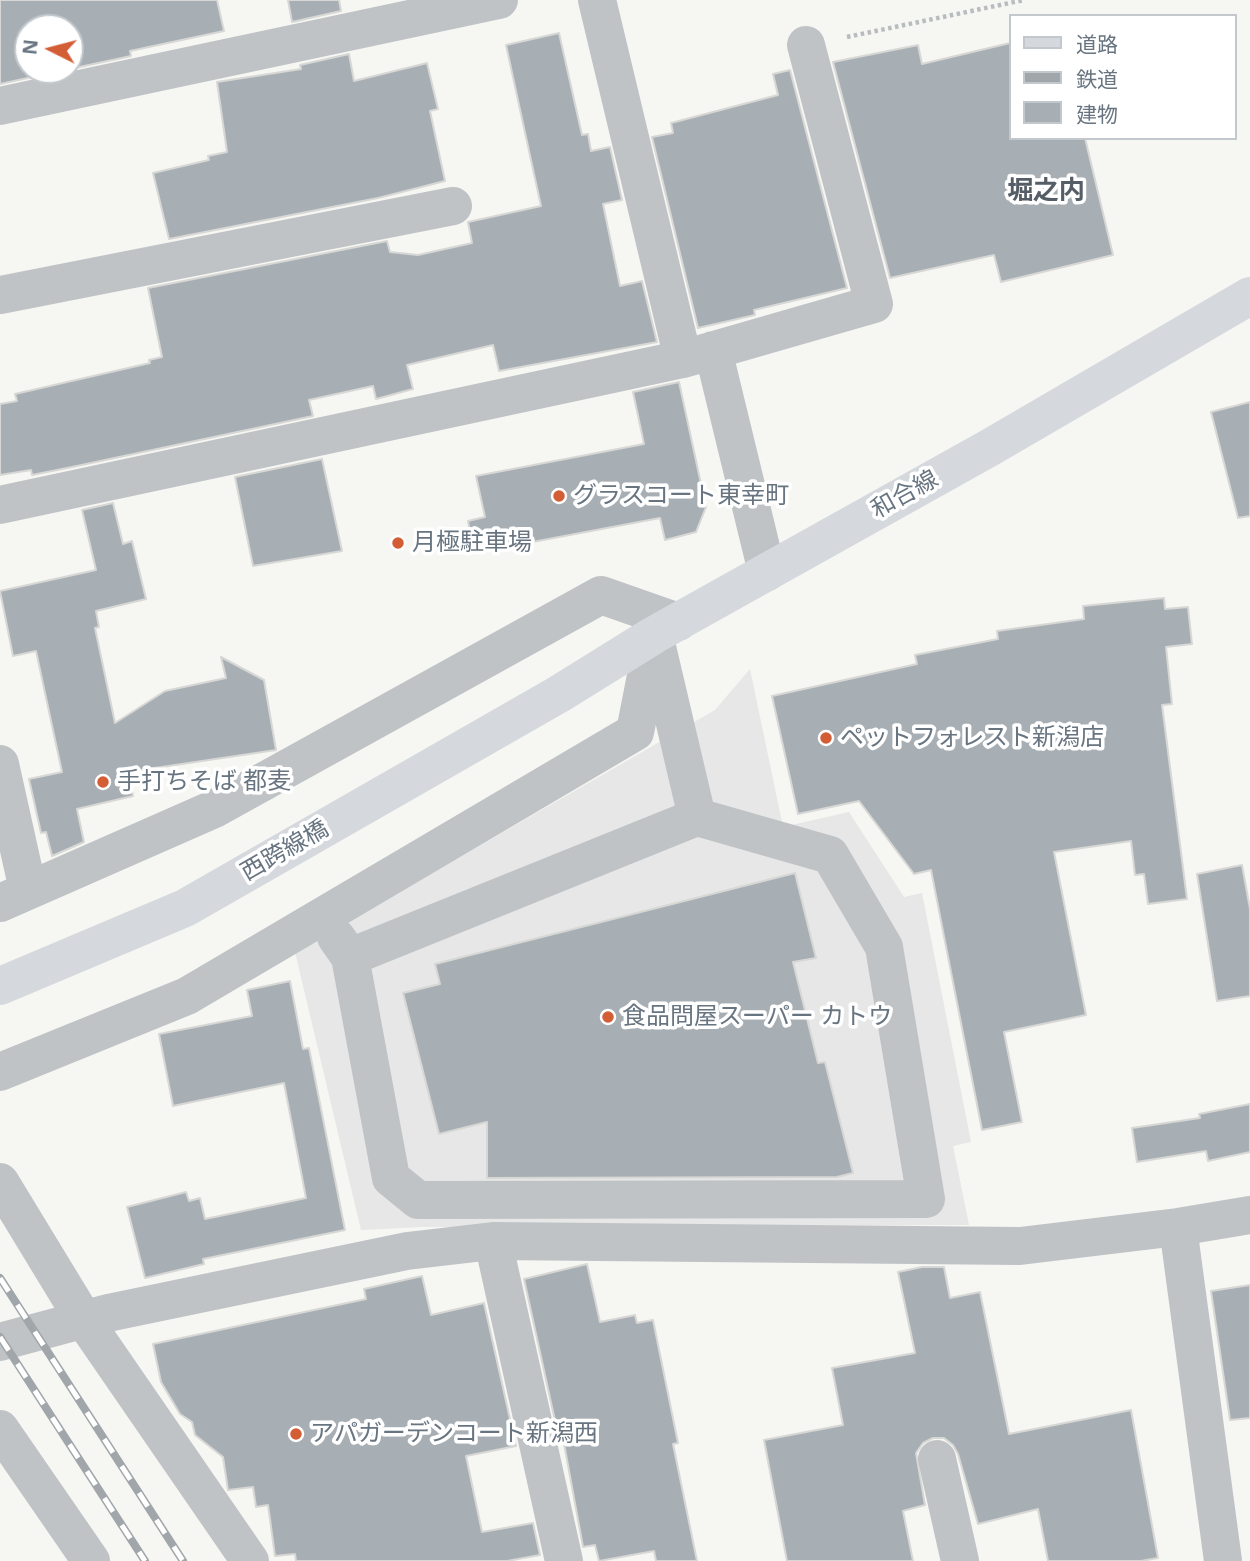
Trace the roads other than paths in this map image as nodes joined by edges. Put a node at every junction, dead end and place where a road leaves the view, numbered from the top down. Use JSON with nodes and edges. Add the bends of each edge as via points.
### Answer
{"nodes":[{"id":1,"x":499,"y":0,"type":"edge"},
{"id":2,"x":597,"y":0,"type":"edge"},
{"id":3,"x":806,"y":45,"type":"road end"},
{"id":4,"x":0,"y":106,"type":"edge"},
{"id":5,"x":453,"y":206,"type":"dead end"},
{"id":6,"x":0,"y":295,"type":"edge"},
{"id":7,"x":1250,"y":296,"type":"edge"},
{"id":8,"x":698,"y":355,"type":"junction"},
{"id":9,"x":0,"y":505,"type":"edge"},
{"id":10,"x":767,"y":572,"type":"junction"},
{"id":11,"x":666,"y":629,"type":"junction"},
{"id":12,"x":559,"y":694,"type":"joint"},
{"id":13,"x":0,"y":764,"type":"edge"},
{"id":14,"x":697,"y":817,"type":"junction"},
{"id":15,"x":14,"y":897,"type":"edge"},
{"id":16,"x":321,"y":917,"type":"junction"},
{"id":17,"x":350,"y":957,"type":"junction"},
{"id":18,"x":0,"y":986,"type":"edge"},
{"id":19,"x":0,"y":1072,"type":"edge"},
{"id":20,"x":0,"y":1182,"type":"edge"},
{"id":21,"x":1250,"y":1215,"type":"edge"},
{"id":22,"x":1178,"y":1227,"type":"junction"},
{"id":23,"x":493,"y":1241,"type":"junction"},
{"id":24,"x":84,"y":1320,"type":"junction"},
{"id":25,"x":0,"y":1342,"type":"edge"},
{"id":26,"x":0,"y":1429,"type":"edge"},
{"id":27,"x":937,"y":1459,"type":"dead end"},
{"id":28,"x":1219,"y":1560,"type":"edge"},
{"id":29,"x":91,"y":1561,"type":"edge"},
{"id":30,"x":250,"y":1561,"type":"edge"},
{"id":31,"x":564,"y":1561,"type":"edge"},
{"id":32,"x":960,"y":1561,"type":"edge"}],
"edges":[{"from":1,"to":4,"type":"street"},
{"from":2,"to":8,"type":"street"},
{"from":3,"to":8,"type":"street","via":[[874,304]]},
{"from":5,"to":6,"type":"street"},
{"from":7,"to":10,"type":"main road","name":"和合線"},
{"from":8,"to":9,"type":"street"},
{"from":8,"to":10,"type":"street"},
{"from":10,"to":11,"type":"main road","name":"和合線"},
{"from":11,"to":12,"type":"main road","name":"和合線"},
{"from":11,"to":14,"type":"street"},
{"from":11,"to":15,"type":"street","via":[[601,594],[214,809]]},
{"from":11,"to":16,"type":"street","via":[[635,732]]},
{"from":12,"to":18,"type":"main road","name":"西跨線橋","via":[[185,908]]},
{"from":13,"to":15,"type":"street"},
{"from":14,"to":17,"type":"street"},
{"from":14,"to":17,"type":"street","via":[[830,855],[884,947],[926,1199],[418,1200],[391,1178]]},
{"from":16,"to":17,"type":"street"},
{"from":16,"to":19,"type":"street","via":[[187,996]]},
{"from":20,"to":24,"type":"street"},
{"from":21,"to":22,"type":"street"},
{"from":22,"to":23,"type":"street","via":[[1020,1246]]},
{"from":22,"to":28,"type":"street"},
{"from":23,"to":24,"type":"street","via":[[407,1251]]},
{"from":23,"to":31,"type":"street"},
{"from":24,"to":25,"type":"street"},
{"from":24,"to":30,"type":"street"},
{"from":26,"to":29,"type":"street"},
{"from":27,"to":32,"type":"street"}]}
